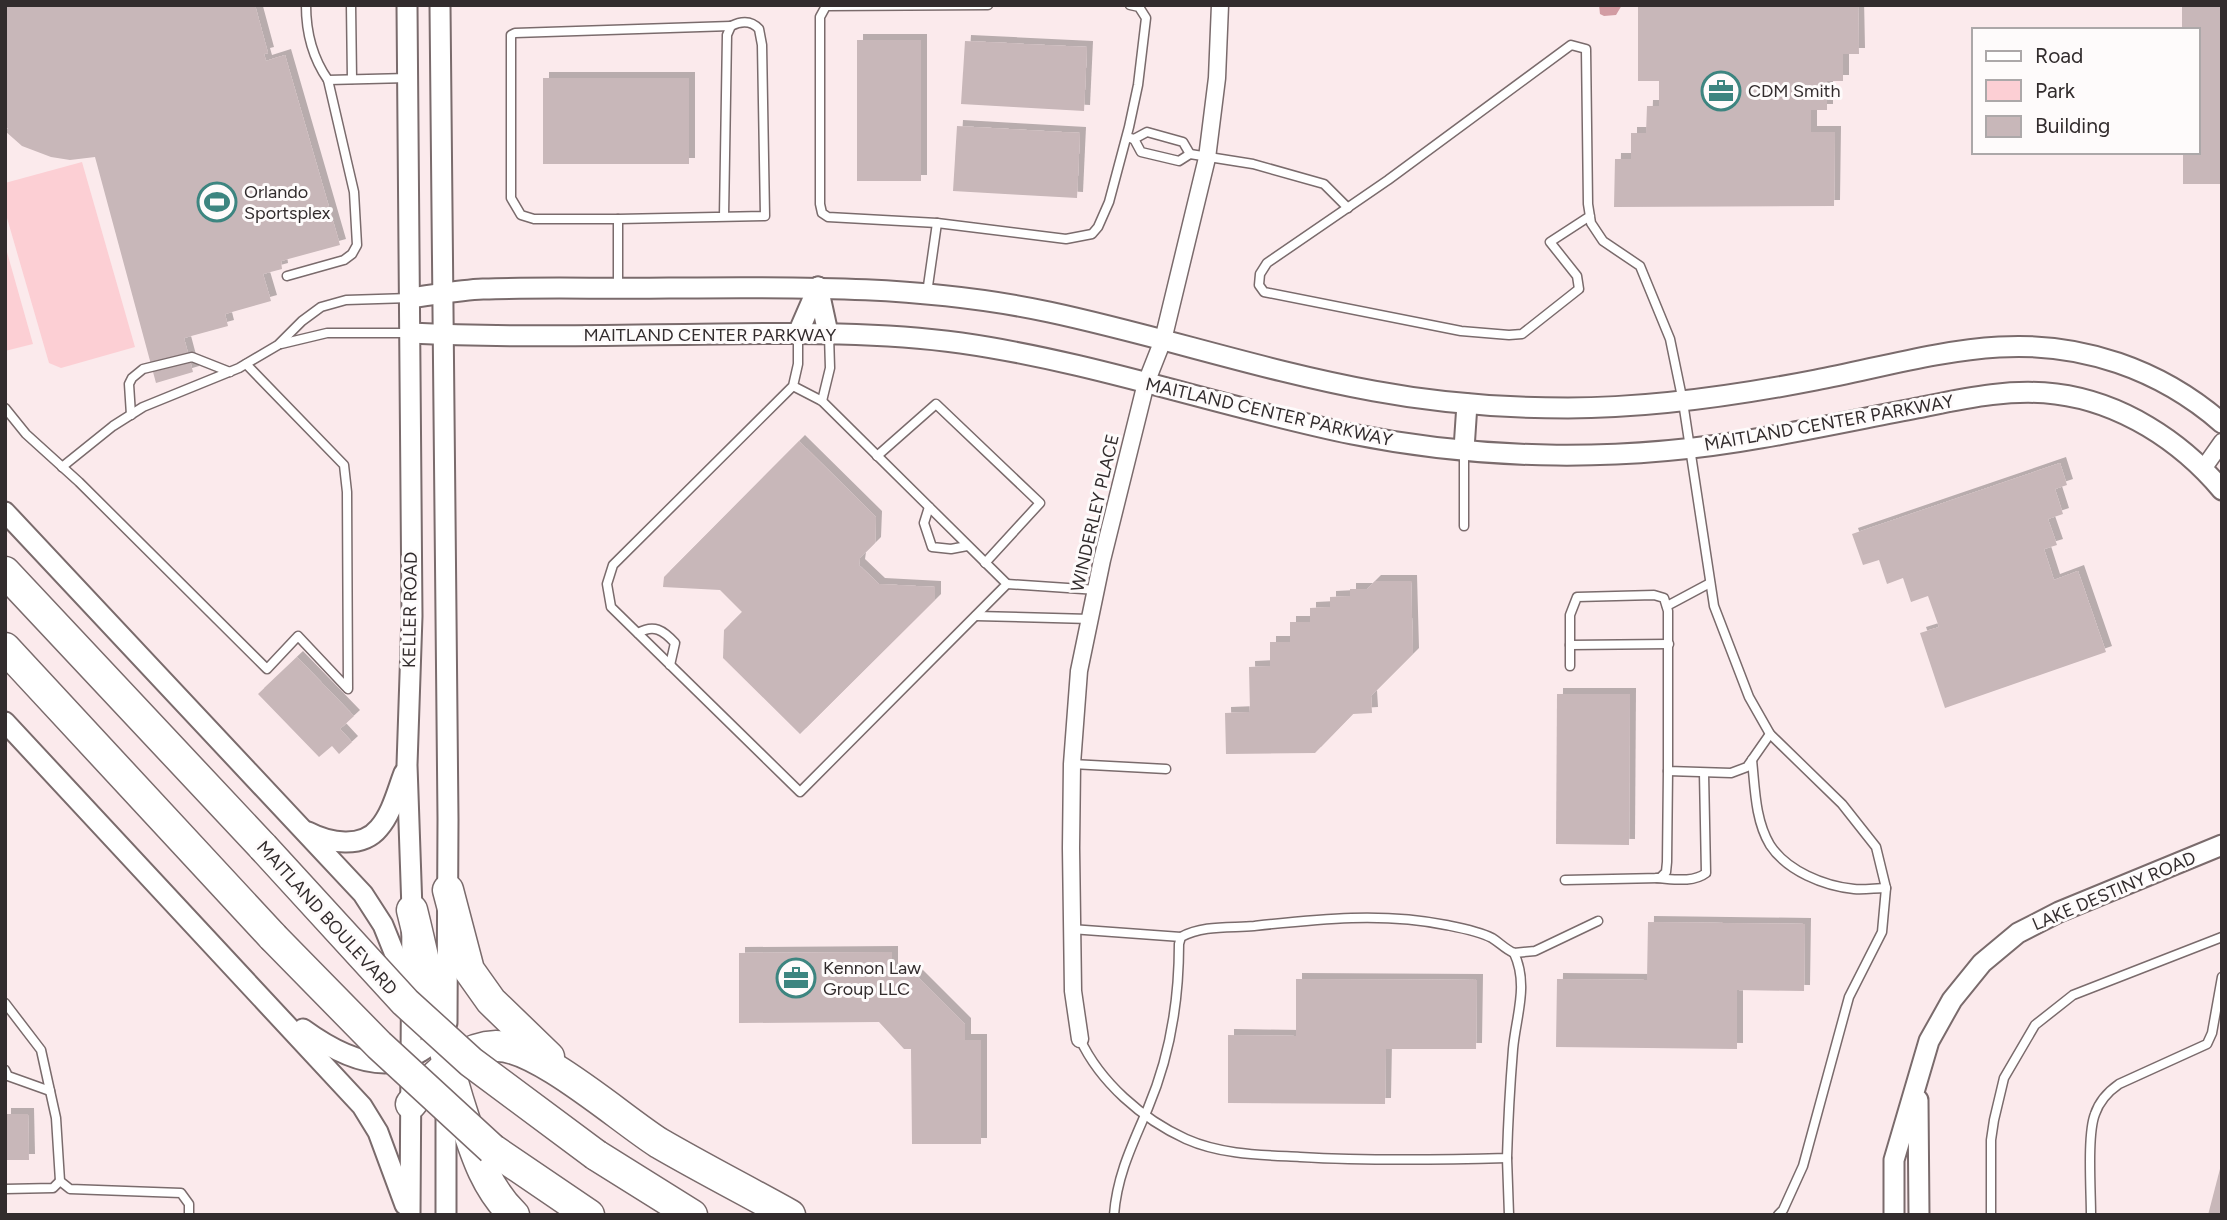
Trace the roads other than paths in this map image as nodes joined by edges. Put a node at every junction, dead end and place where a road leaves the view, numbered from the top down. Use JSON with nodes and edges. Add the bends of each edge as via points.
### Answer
{"nodes":[{"id":1,"x":306,"y":5,"type":"edge"},
{"id":2,"x":351,"y":5,"type":"edge"},
{"id":3,"x":407,"y":5,"type":"edge"},
{"id":4,"x":440,"y":5,"type":"edge"},
{"id":5,"x":988,"y":5,"type":"edge"},
{"id":6,"x":1130,"y":5,"type":"edge"},
{"id":7,"x":1220,"y":5,"type":"edge"},
{"id":8,"x":731,"y":26,"type":"junction"},
{"id":9,"x":408,"y":78,"type":"junction"},
{"id":10,"x":352,"y":79,"type":"junction"},
{"id":11,"x":328,"y":80,"type":"junction"},
{"id":12,"x":1130,"y":138,"type":"junction"},
{"id":13,"x":1190,"y":154,"type":"junction"},
{"id":14,"x":1206,"y":158,"type":"junction"},
{"id":15,"x":1348,"y":208,"type":"junction"},
{"id":16,"x":1590,"y":215,"type":"junction"},
{"id":17,"x":724,"y":216,"type":"junction"},
{"id":18,"x":618,"y":219,"type":"junction"},
{"id":19,"x":937,"y":223,"type":"junction"},
{"id":20,"x":287,"y":276,"type":"dead end"},
{"id":21,"x":818,"y":287,"type":"junction"},
{"id":22,"x":618,"y":288,"type":"junction"},
{"id":23,"x":926,"y":293,"type":"junction"},
{"id":24,"x":442,"y":294,"type":"junction"},
{"id":25,"x":410,"y":298,"type":"junction"},
{"id":26,"x":410,"y":333,"type":"junction"},
{"id":27,"x":798,"y":333,"type":"junction"},
{"id":28,"x":828,"y":333,"type":"junction"},
{"id":29,"x":443,"y":335,"type":"junction"},
{"id":30,"x":1163,"y":340,"type":"junction"},
{"id":31,"x":278,"y":345,"type":"junction"},
{"id":32,"x":246,"y":364,"type":"junction"},
{"id":33,"x":230,"y":372,"type":"junction"},
{"id":34,"x":1146,"y":383,"type":"junction"},
{"id":35,"x":793,"y":386,"type":"junction"},
{"id":36,"x":822,"y":401,"type":"junction"},
{"id":37,"x":1683,"y":402,"type":"junction"},
{"id":38,"x":1467,"y":404,"type":"junction"},
{"id":39,"x":5,"y":408,"type":"edge"},
{"id":40,"x":131,"y":415,"type":"junction"},
{"id":41,"x":2222,"y":423,"type":"edge"},
{"id":42,"x":2222,"y":442,"type":"edge"},
{"id":43,"x":1689,"y":448,"type":"junction"},
{"id":44,"x":1464,"y":449,"type":"junction"},
{"id":45,"x":877,"y":456,"type":"junction"},
{"id":46,"x":62,"y":467,"type":"junction"},
{"id":47,"x":2203,"y":469,"type":"junction"},
{"id":48,"x":2222,"y":490,"type":"edge"},
{"id":49,"x":929,"y":508,"type":"junction"},
{"id":50,"x":5,"y":512,"type":"edge"},
{"id":51,"x":1464,"y":526,"type":"dead end"},
{"id":52,"x":967,"y":546,"type":"junction"},
{"id":53,"x":5,"y":558,"type":"edge"},
{"id":54,"x":985,"y":563,"type":"junction"},
{"id":55,"x":5,"y":572,"type":"edge"},
{"id":56,"x":1710,"y":583,"type":"junction"},
{"id":57,"x":1007,"y":584,"type":"junction"},
{"id":58,"x":1097,"y":590,"type":"junction"},
{"id":59,"x":1667,"y":606,"type":"junction"},
{"id":60,"x":976,"y":616,"type":"junction"},
{"id":61,"x":1090,"y":620,"type":"junction"},
{"id":62,"x":638,"y":633,"type":"junction"},
{"id":63,"x":73,"y":642,"type":"junction"},
{"id":64,"x":1669,"y":644,"type":"junction"},
{"id":65,"x":1570,"y":645,"type":"junction"},
{"id":66,"x":5,"y":648,"type":"edge"},
{"id":67,"x":670,"y":665,"type":"junction"},
{"id":68,"x":1570,"y":666,"type":"dead end"},
{"id":69,"x":5,"y":723,"type":"edge"},
{"id":70,"x":1770,"y":734,"type":"junction"},
{"id":71,"x":1752,"y":760,"type":"junction"},
{"id":72,"x":1072,"y":764,"type":"junction"},
{"id":73,"x":407,"y":765,"type":"junction"},
{"id":74,"x":1166,"y":769,"type":"dead end"},
{"id":75,"x":1668,"y":771,"type":"junction"},
{"id":76,"x":1704,"y":773,"type":"junction"},
{"id":77,"x":301,"y":828,"type":"junction"},
{"id":78,"x":2222,"y":845,"type":"edge"},
{"id":79,"x":1657,"y":878,"type":"junction"},
{"id":80,"x":1565,"y":880,"type":"dead end"},
{"id":81,"x":1886,"y":888,"type":"junction"},
{"id":82,"x":448,"y":890,"type":"junction"},
{"id":83,"x":412,"y":910,"type":"junction"},
{"id":84,"x":1598,"y":921,"type":"dead end"},
{"id":85,"x":1071,"y":929,"type":"junction"},
{"id":86,"x":1181,"y":937,"type":"junction"},
{"id":87,"x":2222,"y":937,"type":"edge"},
{"id":88,"x":1514,"y":953,"type":"junction"},
{"id":89,"x":2222,"y":977,"type":"edge"},
{"id":90,"x":259,"y":994,"type":"junction"},
{"id":91,"x":411,"y":997,"type":"junction"},
{"id":92,"x":5,"y":1003,"type":"edge"},
{"id":93,"x":1080,"y":1039,"type":"joint"},
{"id":94,"x":441,"y":1045,"type":"junction"},
{"id":95,"x":411,"y":1058,"type":"junction"},
{"id":96,"x":5,"y":1070,"type":"edge"},
{"id":97,"x":1917,"y":1079,"type":"junction"},
{"id":98,"x":573,"y":1082,"type":"junction"},
{"id":99,"x":50,"y":1091,"type":"junction"},
{"id":100,"x":411,"y":1104,"type":"junction"},
{"id":101,"x":1144,"y":1115,"type":"junction"},
{"id":102,"x":1507,"y":1158,"type":"junction"},
{"id":103,"x":60,"y":1181,"type":"junction"},
{"id":104,"x":5,"y":1189,"type":"edge"},
{"id":105,"x":189,"y":1215,"type":"edge"},
{"id":106,"x":409,"y":1215,"type":"edge"},
{"id":107,"x":446,"y":1215,"type":"edge"},
{"id":108,"x":514,"y":1215,"type":"edge"},
{"id":109,"x":589,"y":1215,"type":"edge"},
{"id":110,"x":692,"y":1215,"type":"edge"},
{"id":111,"x":790,"y":1215,"type":"edge"},
{"id":112,"x":1114,"y":1215,"type":"edge"},
{"id":113,"x":1509,"y":1215,"type":"edge"},
{"id":114,"x":1778,"y":1215,"type":"edge"},
{"id":115,"x":1894,"y":1215,"type":"edge"},
{"id":116,"x":1919,"y":1215,"type":"edge"},
{"id":117,"x":1991,"y":1215,"type":"edge"},
{"id":118,"x":2091,"y":1215,"type":"edge"}],
"edges":[{"from":1,"to":11,"type":"lane","via":[[306,32]]},
{"from":2,"to":10,"type":"lane"},
{"from":3,"to":9,"type":"street","name":"KELLER ROAD"},
{"from":4,"to":24,"type":"street","name":"KELLER ROAD"},
{"from":5,"to":19,"type":"lane","via":[[826,6],[820,17],[822,213]]},
{"from":6,"to":12,"type":"lane","via":[[1139,7],[1146,18]]},
{"from":7,"to":14,"type":"street","name":"WINDERLEY PLACE","via":[[1217,78]]},
{"from":8,"to":17,"type":"lane","via":[[726,49]]},
{"from":8,"to":17,"type":"lane","via":[[755,25],[762,45],[765,215]]},
{"from":8,"to":18,"type":"lane","via":[[511,35],[511,198],[515,208],[534,219]]},
{"from":9,"to":10,"type":"lane"},
{"from":9,"to":25,"type":"street","name":"KELLER ROAD"},
{"from":10,"to":11,"type":"lane"},
{"from":11,"to":20,"type":"lane","via":[[354,192],[357,245],[344,260]]},
{"from":12,"to":13,"type":"lane","via":[[1147,132],[1183,142]]},
{"from":12,"to":13,"type":"lane","via":[[1141,152],[1179,161]]},
{"from":12,"to":19,"type":"lane","via":[[1109,202],[1092,234],[1066,239]]},
{"from":13,"to":14,"type":"lane"},
{"from":14,"to":15,"type":"lane","via":[[1253,164],[1324,184]]},
{"from":14,"to":30,"type":"street","name":"WINDERLEY PLACE"},
{"from":15,"to":16,"type":"lane","via":[[1571,45],[1586,49]]},
{"from":15,"to":16,"type":"lane","via":[[1267,263],[1260,274],[1264,292],[1461,331],[1509,335],[1522,334],[1579,289],[1577,276],[1550,242]]},
{"from":16,"to":37,"type":"lane","via":[[1603,241],[1640,266],[1670,340]]},
{"from":17,"to":18,"type":"lane"},
{"from":18,"to":22,"type":"lane"},
{"from":19,"to":23,"type":"lane"},
{"from":21,"to":22,"type":"street"},
{"from":21,"to":23,"type":"street"},
{"from":21,"to":27,"type":"street"},
{"from":21,"to":28,"type":"street"},
{"from":22,"to":24,"type":"street","via":[[478,289]]},
{"from":23,"to":30,"type":"street","via":[[1049,312]]},
{"from":24,"to":25,"type":"street"},
{"from":24,"to":29,"type":"street","name":"KELLER ROAD"},
{"from":25,"to":26,"type":"street","name":"KELLER ROAD"},
{"from":25,"to":31,"type":"lane","via":[[346,300],[321,307]]},
{"from":26,"to":29,"type":"street","name":"MAITLAND CENTER PARKWAY"},
{"from":26,"to":31,"type":"lane","via":[[327,333]]},
{"from":26,"to":73,"type":"street","name":"KELLER ROAD","via":[[412,616]]},
{"from":27,"to":28,"type":"street","name":"MAITLAND CENTER PARKWAY"},
{"from":27,"to":29,"type":"street","name":"MAITLAND CENTER PARKWAY"},
{"from":27,"to":35,"type":"lane"},
{"from":28,"to":34,"type":"street","name":"MAITLAND CENTER PARKWAY","via":[[960,343]]},
{"from":28,"to":36,"type":"lane","via":[[830,368]]},
{"from":29,"to":82,"type":"street","name":"KELLER ROAD"},
{"from":30,"to":34,"type":"street","name":"WINDERLEY PLACE"},
{"from":30,"to":38,"type":"street","via":[[1339,384]]},
{"from":31,"to":32,"type":"lane"},
{"from":32,"to":33,"type":"lane"},
{"from":32,"to":46,"type":"lane","via":[[344,465],[348,689],[298,636],[267,669]]},
{"from":33,"to":40,"type":"lane"},
{"from":33,"to":40,"type":"lane","via":[[192,357],[143,369],[129,384]]},
{"from":34,"to":44,"type":"street","name":"MAITLAND CENTER PARKWAY","via":[[1349,433]]},
{"from":34,"to":58,"type":"street","name":"WINDERLEY PLACE"},
{"from":35,"to":36,"type":"lane"},
{"from":35,"to":62,"type":"lane","via":[[613,565],[607,584],[611,607]]},
{"from":36,"to":45,"type":"lane"},
{"from":37,"to":38,"type":"street","via":[[1587,408]]},
{"from":37,"to":41,"type":"street","via":[[1980,348],[2022,346],[2074,351],[2132,367],[2184,394]]},
{"from":37,"to":43,"type":"lane"},
{"from":38,"to":44,"type":"street"},
{"from":39,"to":46,"type":"lane"},
{"from":40,"to":46,"type":"lane"},
{"from":42,"to":47,"type":"street"},
{"from":43,"to":44,"type":"street","name":"MAITLAND CENTER PARKWAY","via":[[1582,455]]},
{"from":43,"to":47,"type":"street","name":"MAITLAND CENTER PARKWAY","via":[[1987,395],[2039,392],[2078,398],[2136,420],[2174,443]]},
{"from":43,"to":56,"type":"lane"},
{"from":44,"to":51,"type":"lane"},
{"from":45,"to":49,"type":"lane"},
{"from":45,"to":54,"type":"lane","via":[[936,404],[1040,503]]},
{"from":47,"to":48,"type":"street","name":"MAITLAND CENTER PARKWAY"},
{"from":49,"to":52,"type":"lane"},
{"from":49,"to":52,"type":"lane","via":[[925,523],[932,547],[951,550]]},
{"from":50,"to":77,"type":"street"},
{"from":52,"to":54,"type":"lane"},
{"from":53,"to":63,"type":"highway"},
{"from":54,"to":57,"type":"lane"},
{"from":55,"to":63,"type":"highway","name":"MAITLAND BOULEVARD"},
{"from":56,"to":59,"type":"lane"},
{"from":56,"to":70,"type":"lane","via":[[1736,666]]},
{"from":57,"to":58,"type":"lane"},
{"from":57,"to":60,"type":"lane"},
{"from":58,"to":61,"type":"street","name":"WINDERLEY PLACE"},
{"from":59,"to":64,"type":"lane"},
{"from":59,"to":65,"type":"lane","via":[[1664,598],[1654,595],[1577,597],[1570,615]]},
{"from":60,"to":61,"type":"lane"},
{"from":60,"to":67,"type":"lane","via":[[800,792]]},
{"from":61,"to":72,"type":"street","name":"WINDERLEY PLACE","via":[[1079,671]]},
{"from":62,"to":67,"type":"lane"},
{"from":62,"to":67,"type":"lane","via":[[648,628],[664,630],[675,643]]},
{"from":63,"to":110,"type":"highway","name":"MAITLAND BOULEVARD","bridge":true,"via":[[405,1002],[471,1062],[596,1155]]},
{"from":64,"to":65,"type":"lane"},
{"from":64,"to":75,"type":"lane"},
{"from":65,"to":68,"type":"lane"},
{"from":66,"to":109,"type":"highway","bridge":true,"via":[[379,1045],[492,1149]]},
{"from":69,"to":90,"type":"street"},
{"from":70,"to":71,"type":"lane"},
{"from":70,"to":81,"type":"lane","via":[[1842,804],[1876,847]]},
{"from":71,"to":76,"type":"lane","via":[[1731,773]]},
{"from":71,"to":81,"type":"lane","via":[[1762,825],[1770,845],[1782,857],[1820,882],[1854,889]]},
{"from":72,"to":74,"type":"lane"},
{"from":72,"to":85,"type":"street","name":"WINDERLEY PLACE"},
{"from":73,"to":77,"type":"street","via":[[387,816],[369,837],[346,843],[322,839]]},
{"from":73,"to":83,"type":"street","name":"KELLER ROAD"},
{"from":75,"to":76,"type":"lane"},
{"from":75,"to":79,"type":"lane","via":[[1666,872]]},
{"from":76,"to":79,"type":"lane","via":[[1706,873],[1689,880]]},
{"from":77,"to":91,"type":"street","via":[[363,894],[383,925]]},
{"from":78,"to":97,"type":"street","name":"LAKE DESTINY ROAD","via":[[2018,933],[1982,962],[1952,1000],[1929,1041]]},
{"from":79,"to":80,"type":"lane"},
{"from":81,"to":114,"type":"lane","via":[[1882,932],[1849,997],[1802,1166]]},
{"from":82,"to":94,"type":"street","name":"KELLER ROAD"},
{"from":82,"to":98,"type":"highway","via":[[469,970],[491,1001]]},
{"from":83,"to":91,"type":"street","name":"KELLER ROAD"},
{"from":83,"to":94,"type":"highway"},
{"from":84,"to":88,"type":"lane","via":[[1535,951]]},
{"from":85,"to":86,"type":"lane"},
{"from":85,"to":93,"type":"street","name":"WINDERLEY PLACE"},
{"from":86,"to":88,"type":"lane","via":[[1211,928],[1378,917],[1464,928],[1492,938]]},
{"from":86,"to":101,"type":"lane","via":[[1170,1041]]},
{"from":87,"to":117,"type":"lane","via":[[2073,995],[2035,1025],[2004,1078],[1994,1120]]},
{"from":88,"to":102,"type":"lane","via":[[1521,997],[1513,1045]]},
{"from":89,"to":118,"type":"lane","via":[[2207,1044],[2119,1084],[2098,1107],[2092,1132]]},
{"from":90,"to":95,"type":"street","via":[[327,1046],[350,1057],[404,1062]]},
{"from":90,"to":106,"type":"street","via":[[362,1106],[378,1132]]},
{"from":91,"to":94,"type":"street"},
{"from":91,"to":95,"type":"street","name":"KELLER ROAD"},
{"from":92,"to":99,"type":"lane","via":[[41,1050]]},
{"from":93,"to":101,"type":"lane","via":[[1090,1060]]},
{"from":94,"to":95,"type":"street"},
{"from":94,"to":98,"type":"highway","via":[[522,1051]]},
{"from":94,"to":100,"type":"highway","via":[[428,1082]]},
{"from":94,"to":107,"type":"street","name":"KELLER ROAD"},
{"from":94,"to":108,"type":"highway","via":[[479,1165]]},
{"from":95,"to":100,"type":"street","name":"KELLER ROAD"},
{"from":96,"to":99,"type":"lane","via":[[8,1076]]},
{"from":97,"to":115,"type":"street","name":"LAKE DESTINY ROAD","via":[[1894,1160]]},
{"from":97,"to":116,"type":"street","name":"LAKE DESTINY ROAD"},
{"from":98,"to":111,"type":"highway","via":[[657,1141]]},
{"from":99,"to":103,"type":"lane"},
{"from":100,"to":106,"type":"street","name":"KELLER ROAD"},
{"from":101,"to":102,"type":"lane","via":[[1186,1139],[1231,1153],[1344,1160]]},
{"from":101,"to":112,"type":"lane","via":[[1118,1181]]},
{"from":102,"to":113,"type":"lane"},
{"from":103,"to":104,"type":"lane","via":[[53,1188]]},
{"from":103,"to":105,"type":"lane","via":[[70,1189],[181,1193],[189,1204]]}]}
